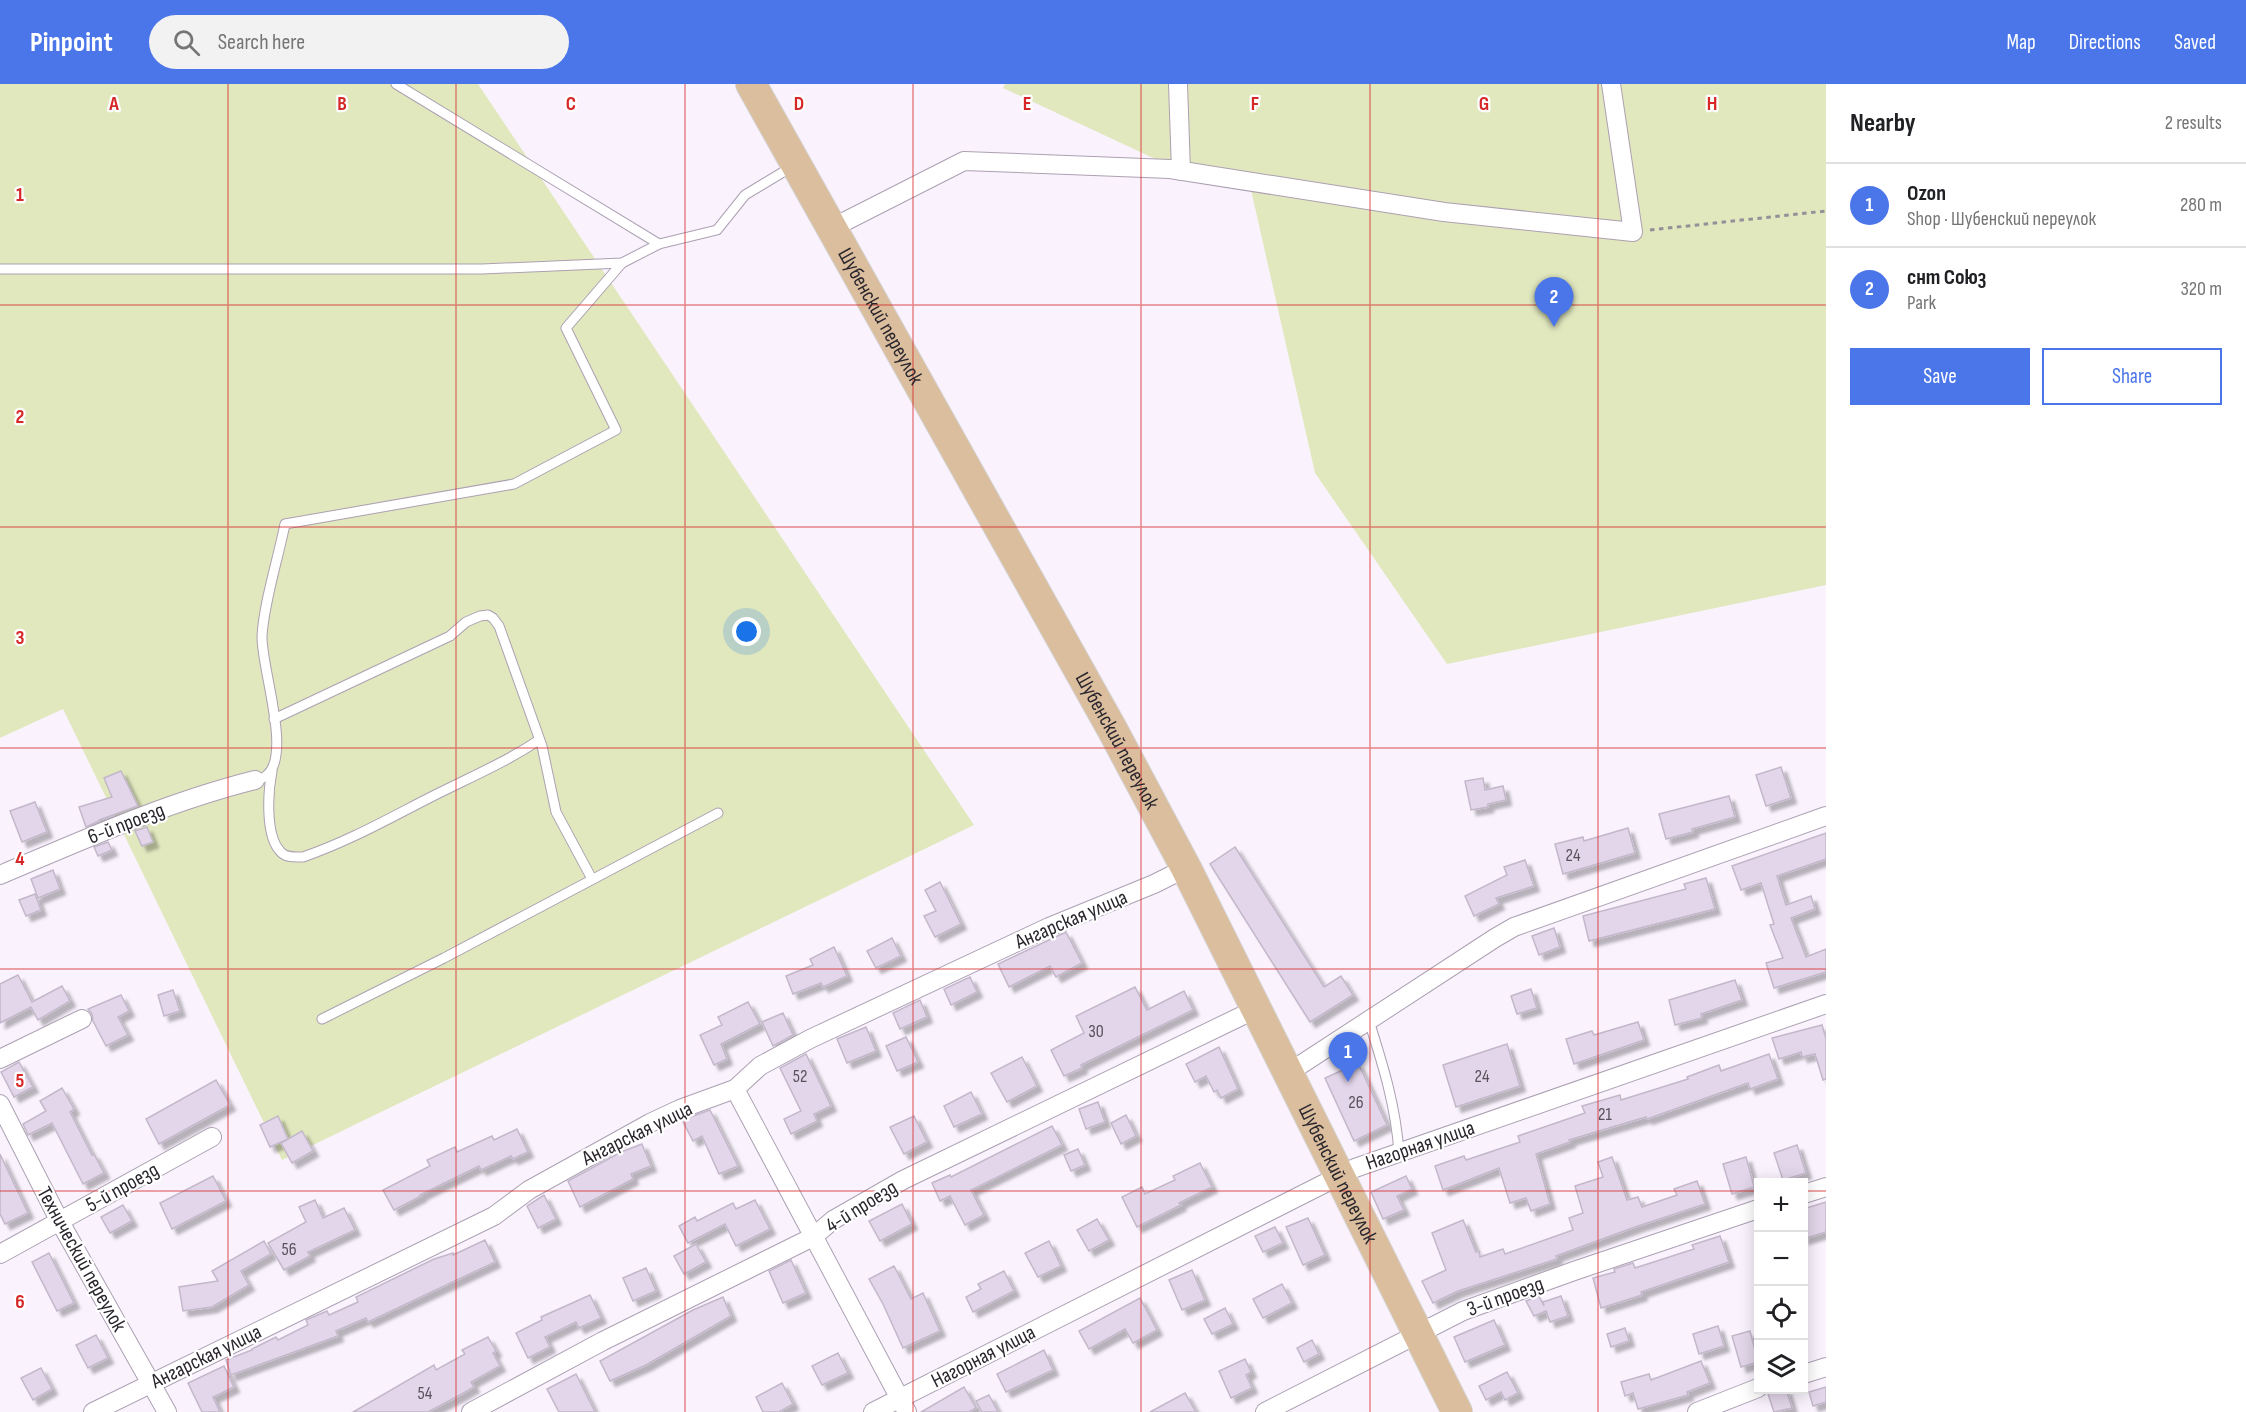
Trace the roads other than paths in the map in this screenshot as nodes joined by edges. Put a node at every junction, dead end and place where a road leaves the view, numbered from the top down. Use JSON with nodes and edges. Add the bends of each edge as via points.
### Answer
{"nodes":[{"id":1,"x":396,"y":84,"type":"edge"},
{"id":2,"x":751,"y":84,"type":"edge"},
{"id":3,"x":1178,"y":84,"type":"edge"},
{"id":4,"x":1611,"y":84,"type":"edge"},
{"id":5,"x":795,"y":164,"type":"junction"},
{"id":6,"x":1181,"y":171,"type":"junction"},
{"id":7,"x":832,"y":228,"type":"junction"},
{"id":8,"x":658,"y":244,"type":"junction"},
{"id":9,"x":622,"y":263,"type":"junction"},
{"id":10,"x":0,"y":269,"type":"edge"},
{"id":11,"x":274,"y":720,"type":"junction"},
{"id":12,"x":539,"y":740,"type":"junction"},
{"id":13,"x":273,"y":768,"type":"junction"},
{"id":14,"x":255,"y":780,"type":"joint"},
{"id":15,"x":718,"y":813,"type":"dead end"},
{"id":16,"x":1826,"y":816,"type":"edge"},
{"id":17,"x":1186,"y":868,"type":"junction"},
{"id":18,"x":0,"y":875,"type":"edge"},
{"id":19,"x":592,"y":879,"type":"junction"},
{"id":20,"x":1826,"y":1004,"type":"edge"},
{"id":21,"x":1256,"y":1009,"type":"junction"},
{"id":22,"x":82,"y":1019,"type":"dead end"},
{"id":23,"x":322,"y":1019,"type":"dead end"},
{"id":24,"x":1369,"y":1021,"type":"junction"},
{"id":25,"x":0,"y":1059,"type":"edge"},
{"id":26,"x":1288,"y":1073,"type":"junction"},
{"id":27,"x":735,"y":1089,"type":"junction"},
{"id":28,"x":0,"y":1104,"type":"edge"},
{"id":29,"x":212,"y":1137,"type":"dead end"},
{"id":30,"x":1399,"y":1153,"type":"junction"},
{"id":31,"x":1338,"y":1175,"type":"junction"},
{"id":32,"x":1826,"y":1187,"type":"edge"},
{"id":33,"x":1808,"y":1192,"type":"edge"},
{"id":34,"x":1754,"y":1210,"type":"edge"},
{"id":35,"x":60,"y":1222,"type":"junction"},
{"id":36,"x":813,"y":1237,"type":"junction"},
{"id":37,"x":0,"y":1254,"type":"edge"},
{"id":38,"x":1416,"y":1333,"type":"junction"},
{"id":39,"x":1826,"y":1367,"type":"edge"},
{"id":40,"x":1808,"y":1372,"type":"edge"},
{"id":41,"x":152,"y":1383,"type":"junction"},
{"id":42,"x":1754,"y":1390,"type":"edge"},
{"id":43,"x":904,"y":1405,"type":"edge"},
{"id":44,"x":93,"y":1412,"type":"edge"},
{"id":45,"x":167,"y":1412,"type":"edge"},
{"id":46,"x":471,"y":1412,"type":"edge"},
{"id":47,"x":873,"y":1412,"type":"edge"},
{"id":48,"x":1264,"y":1412,"type":"edge"},
{"id":49,"x":1457,"y":1412,"type":"edge"},
{"id":50,"x":1697,"y":1412,"type":"edge"}],
"edges":[{"from":1,"to":8,"type":"lane"},
{"from":2,"to":5,"type":"main road","name":"Шубенский переулок"},
{"from":3,"to":6,"type":"street"},
{"from":4,"to":6,"type":"street","via":[[1633,232],[1444,212]]},
{"from":5,"to":7,"type":"main road","name":"Шубенский переулок"},
{"from":5,"to":8,"type":"lane","via":[[745,195],[717,230]]},
{"from":6,"to":7,"type":"street","via":[[964,161]]},
{"from":7,"to":17,"type":"main road","name":"Шубенский переулок"},
{"from":8,"to":9,"type":"lane"},
{"from":9,"to":10,"type":"lane","via":[[482,269]]},
{"from":9,"to":11,"type":"lane","via":[[566,328],[616,430],[513,484],[285,524],[262,634]]},
{"from":11,"to":12,"type":"lane","via":[[450,636],[472,618],[488,615],[502,633]]},
{"from":11,"to":13,"type":"lane"},
{"from":12,"to":13,"type":"lane","via":[[490,770],[303,857],[285,855],[276,844],[269,802]]},
{"from":12,"to":19,"type":"lane","via":[[556,812]]},
{"from":13,"to":14,"type":"lane","via":[[265,778]]},
{"from":14,"to":18,"type":"street","name":"6-й проезд","via":[[168,807]]},
{"from":15,"to":19,"type":"lane"},
{"from":16,"to":24,"type":"street","via":[[1514,927]]},
{"from":17,"to":21,"type":"main road","name":"Шубенский переулок"},
{"from":17,"to":27,"type":"street","name":"Ангарская улица","via":[[1049,927],[810,1039],[760,1066]]},
{"from":19,"to":23,"type":"lane"},
{"from":20,"to":30,"type":"street","name":"Нагорная улица"},
{"from":21,"to":26,"type":"main road","name":"Шубенский переулок"},
{"from":21,"to":36,"type":"street","name":"4-й проезд","via":[[903,1180],[833,1220]]},
{"from":22,"to":25,"type":"street"},
{"from":24,"to":26,"type":"street"},
{"from":24,"to":30,"type":"lane","via":[[1392,1098]]},
{"from":26,"to":31,"type":"main road","name":"Шубенский переулок"},
{"from":27,"to":36,"type":"street"},
{"from":27,"to":41,"type":"street","name":"Ангарская улица","via":[[666,1115],[567,1168],[494,1216]]},
{"from":28,"to":35,"type":"street","name":"Технический переулок"},
{"from":29,"to":35,"type":"street","name":"5-й проезд"},
{"from":30,"to":31,"type":"street","name":"Нагорная улица"},
{"from":31,"to":38,"type":"main road","name":"Шубенский переулок"},
{"from":31,"to":43,"type":"street","name":"Нагорная улица"},
{"from":32,"to":33,"type":"street"},
{"from":34,"to":38,"type":"street","name":"3-й проезд","via":[[1529,1287]]},
{"from":35,"to":37,"type":"street","name":"5-й проезд"},
{"from":35,"to":41,"type":"street","name":"Технический переулок"},
{"from":36,"to":43,"type":"street"},
{"from":36,"to":46,"type":"street","name":"4-й проезд","via":[[603,1341]]},
{"from":38,"to":48,"type":"street","name":"3-й проезд"},
{"from":38,"to":49,"type":"main road","name":"Шубенский переулок"},
{"from":39,"to":40,"type":"street"},
{"from":41,"to":44,"type":"street","name":"Ангарская улица"},
{"from":41,"to":45,"type":"street","name":"Технический переулок"},
{"from":42,"to":50,"type":"street"},
{"from":43,"to":47,"type":"street","name":"Нагорная улица"}]}
